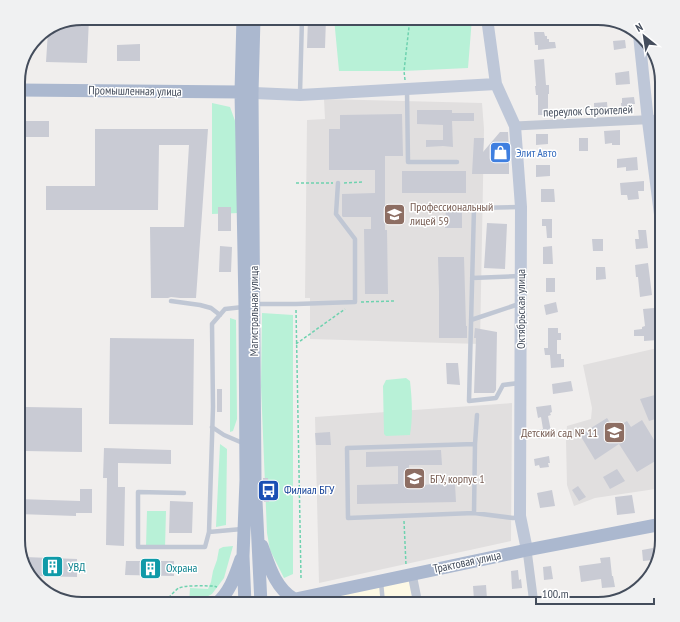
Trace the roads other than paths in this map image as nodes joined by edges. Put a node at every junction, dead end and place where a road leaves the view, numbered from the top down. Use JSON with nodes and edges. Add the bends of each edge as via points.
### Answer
{"nodes":[{"id":1,"x":243,"y":25,"type":"edge"},
{"id":2,"x":253,"y":25,"type":"edge"},
{"id":3,"x":302,"y":25,"type":"edge"},
{"id":4,"x":488,"y":25,"type":"edge"},
{"id":5,"x":641,"y":56,"type":"edge"},
{"id":6,"x":496,"y":84,"type":"junction"},
{"id":7,"x":406,"y":89,"type":"junction"},
{"id":8,"x":25,"y":90,"type":"edge"},
{"id":9,"x":246,"y":92,"type":"junction"},
{"id":10,"x":300,"y":95,"type":"junction"},
{"id":11,"x":655,"y":120,"type":"edge"},
{"id":12,"x":648,"y":121,"type":"junction"},
{"id":13,"x":515,"y":126,"type":"junction"},
{"id":14,"x":457,"y":162,"type":"dead end"},
{"id":15,"x":655,"y":176,"type":"edge"},
{"id":16,"x":338,"y":183,"type":"road end"},
{"id":17,"x":521,"y":207,"type":"junction"},
{"id":18,"x":521,"y":276,"type":"junction"},
{"id":19,"x":472,"y":278,"type":"junction"},
{"id":20,"x":171,"y":301,"type":"dead end"},
{"id":21,"x":521,"y":303,"type":"junction"},
{"id":22,"x":250,"y":306,"type":"junction"},
{"id":23,"x":220,"y":315,"type":"junction"},
{"id":24,"x":471,"y":320,"type":"junction"},
{"id":25,"x":520,"y":383,"type":"junction"},
{"id":26,"x":477,"y":415,"type":"dead end"},
{"id":27,"x":212,"y":428,"type":"junction"},
{"id":28,"x":245,"y":444,"type":"junction"},
{"id":29,"x":475,"y":444,"type":"junction"},
{"id":30,"x":184,"y":493,"type":"dead end"},
{"id":31,"x":474,"y":513,"type":"junction"},
{"id":32,"x":520,"y":516,"type":"junction"},
{"id":33,"x":655,"y":525,"type":"edge"},
{"id":34,"x":244,"y":529,"type":"junction"},
{"id":35,"x":209,"y":532,"type":"junction"},
{"id":36,"x":257,"y":535,"type":"junction"},
{"id":37,"x":527,"y":550,"type":"junction"},
{"id":38,"x":243,"y":556,"type":"junction"},
{"id":39,"x":409,"y":575,"type":"junction"},
{"id":40,"x":381,"y":581,"type":"junction"},
{"id":41,"x":222,"y":597,"type":"edge"},
{"id":42,"x":246,"y":597,"type":"edge"},
{"id":43,"x":261,"y":597,"type":"edge"},
{"id":44,"x":290,"y":597,"type":"edge"},
{"id":45,"x":336,"y":597,"type":"edge"},
{"id":46,"x":382,"y":597,"type":"edge"},
{"id":47,"x":416,"y":597,"type":"edge"},
{"id":48,"x":533,"y":597,"type":"edge"}],
"edges":[{"from":1,"to":9,"type":"main road","name":"Магистральная улица"},
{"from":2,"to":9,"type":"main road","name":"Магистральная улица"},
{"from":3,"to":10,"type":"lane"},
{"from":4,"to":6,"type":"street","name":"Октябрьская улица"},
{"from":5,"to":12,"type":"street"},
{"from":6,"to":7,"type":"street"},
{"from":6,"to":13,"type":"street","name":"Октябрьская улица"},
{"from":7,"to":10,"type":"street"},
{"from":7,"to":14,"type":"lane","via":[[408,162]]},
{"from":8,"to":9,"type":"main road","name":"Промышленная улица"},
{"from":9,"to":10,"type":"street"},
{"from":9,"to":22,"type":"main road","name":"Магистральная улица"},
{"from":11,"to":12,"type":"street","name":"переулок Строителей"},
{"from":12,"to":13,"type":"street","name":"переулок Строителей"},
{"from":12,"to":15,"type":"street"},
{"from":13,"to":17,"type":"street","name":"Октябрьская улица"},
{"from":16,"to":22,"type":"lane","via":[[336,214],[355,239],[355,302]]},
{"from":17,"to":18,"type":"street","name":"Октябрьская улица"},
{"from":17,"to":19,"type":"lane","via":[[474,208]]},
{"from":18,"to":19,"type":"lane"},
{"from":18,"to":21,"type":"street","name":"Октябрьская улица"},
{"from":19,"to":24,"type":"lane"},
{"from":20,"to":23,"type":"lane","via":[[200,304]]},
{"from":21,"to":24,"type":"lane"},
{"from":21,"to":25,"type":"street","name":"Октябрьская улица"},
{"from":22,"to":23,"type":"lane","via":[[225,308]]},
{"from":22,"to":28,"type":"main road","name":"Магистральная улица"},
{"from":22,"to":36,"type":"main road","name":"Магистральная улица"},
{"from":23,"to":27,"type":"lane","via":[[212,324]]},
{"from":24,"to":25,"type":"lane","via":[[469,401],[496,398],[504,385]]},
{"from":25,"to":32,"type":"street","name":"Октябрьская улица"},
{"from":26,"to":29,"type":"lane"},
{"from":27,"to":28,"type":"lane"},
{"from":27,"to":35,"type":"lane"},
{"from":28,"to":34,"type":"main road","name":"Магистральная улица"},
{"from":29,"to":31,"type":"lane"},
{"from":29,"to":31,"type":"lane","via":[[347,448],[348,518]]},
{"from":30,"to":35,"type":"lane","via":[[138,492],[138,547],[205,547]]},
{"from":31,"to":32,"type":"lane","via":[[513,518]]},
{"from":32,"to":37,"type":"street","name":"Октябрьская улица"},
{"from":33,"to":37,"type":"main road","name":"Трактовая улица"},
{"from":34,"to":35,"type":"lane"},
{"from":34,"to":38,"type":"main road","name":"Магистральная улица"},
{"from":36,"to":43,"type":"main road","name":"Магистральная улица"},
{"from":36,"to":44,"type":"main road","via":[[277,582]]},
{"from":37,"to":39,"type":"main road","name":"Трактовая улица"},
{"from":37,"to":48,"type":"street","name":"Октябрьская улица"},
{"from":38,"to":41,"type":"main road","via":[[230,587]]},
{"from":38,"to":42,"type":"main road","name":"Магистральная улица"},
{"from":39,"to":40,"type":"main road","name":"Трактовая улица"},
{"from":39,"to":47,"type":"street"},
{"from":40,"to":45,"type":"main road","name":"Трактовая улица"},
{"from":40,"to":46,"type":"lane"}]}
